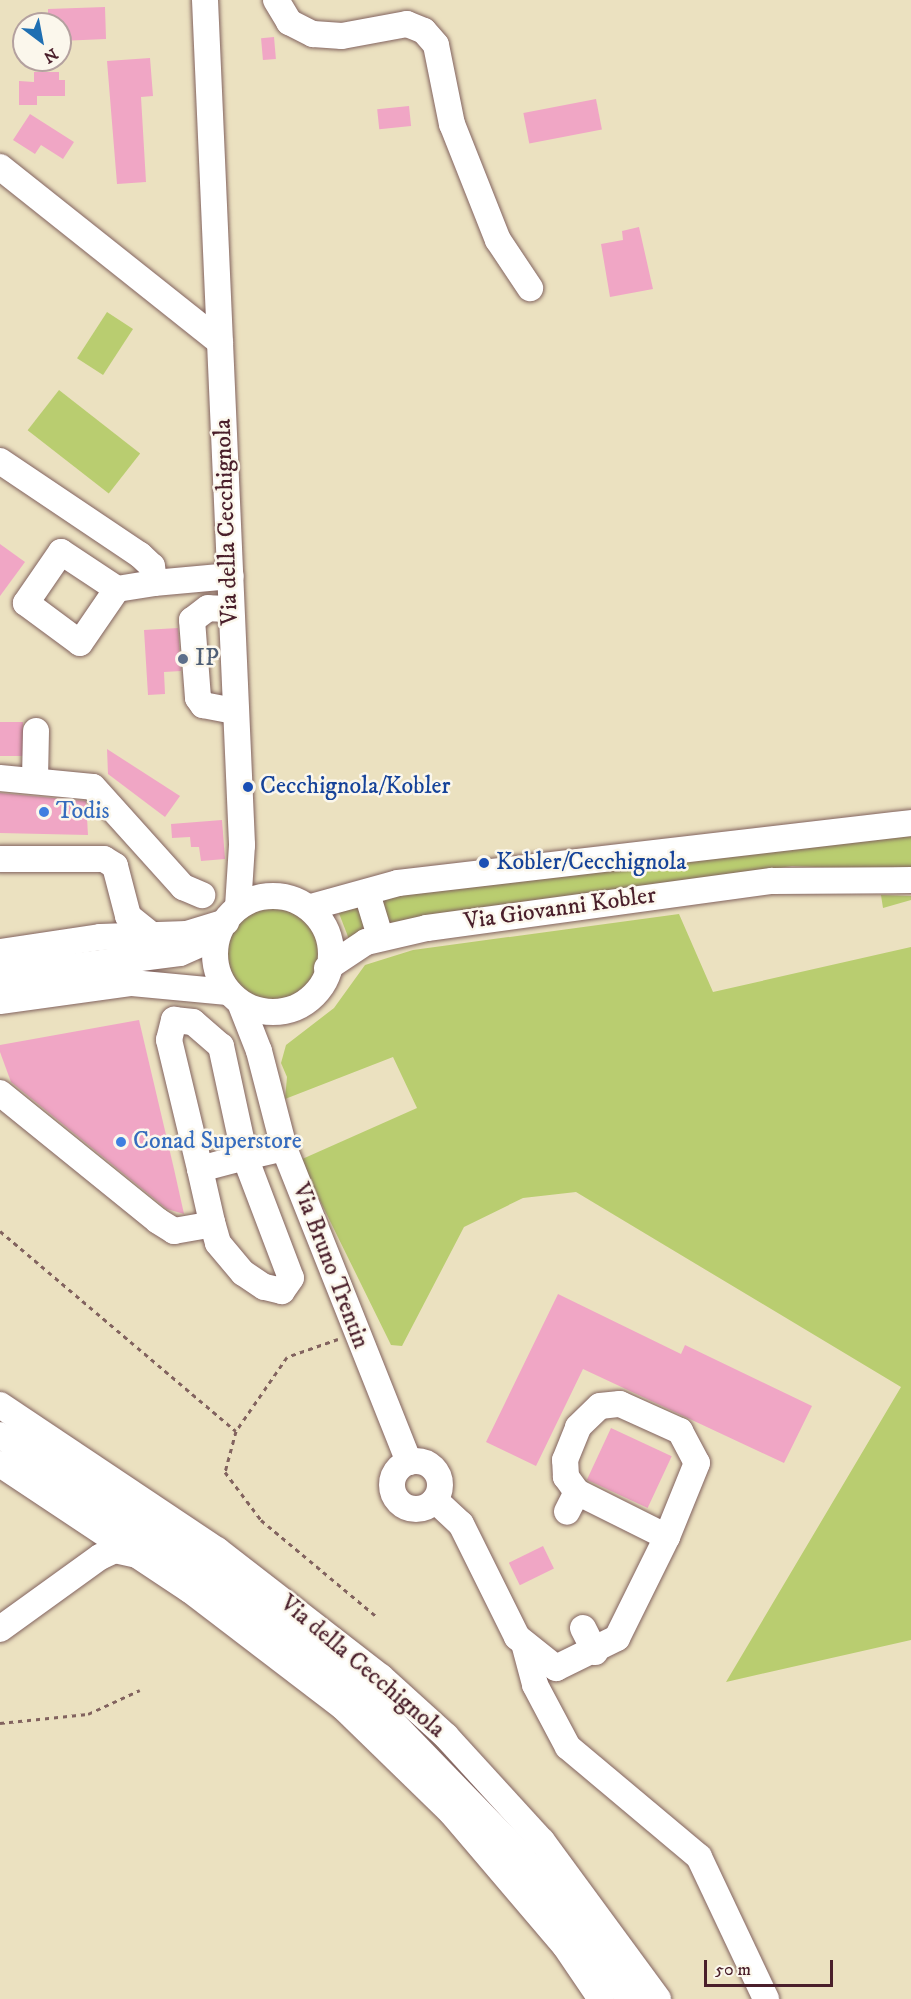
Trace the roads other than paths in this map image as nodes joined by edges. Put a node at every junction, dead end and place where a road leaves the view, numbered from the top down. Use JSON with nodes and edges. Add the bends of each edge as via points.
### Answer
{"nodes":[{"id":1,"x":205,"y":0,"type":"edge"},
{"id":2,"x":276,"y":0,"type":"edge"},
{"id":3,"x":0,"y":167,"type":"edge"},
{"id":4,"x":530,"y":288,"type":"dead end"},
{"id":5,"x":220,"y":342,"type":"junction"},
{"id":6,"x":0,"y":461,"type":"edge"},
{"id":7,"x":231,"y":576,"type":"junction"},
{"id":8,"x":154,"y":583,"type":"junction"},
{"id":9,"x":117,"y":589,"type":"dead end"},
{"id":10,"x":231,"y":609,"type":"junction"},
{"id":11,"x":235,"y":711,"type":"junction"},
{"id":12,"x":36,"y":731,"type":"dead end"},
{"id":13,"x":0,"y":778,"type":"edge"},
{"id":14,"x":35,"y":779,"type":"junction"},
{"id":15,"x":112,"y":811,"type":"junction"},
{"id":16,"x":911,"y":823,"type":"edge"},
{"id":17,"x":242,"y":845,"type":"junction"},
{"id":18,"x":0,"y":858,"type":"edge"},
{"id":19,"x":115,"y":866,"type":"junction"},
{"id":20,"x":911,"y":880,"type":"edge"},
{"id":21,"x":281,"y":893,"type":"junction"},
{"id":22,"x":202,"y":895,"type":"dead end"},
{"id":23,"x":369,"y":900,"type":"dead end"},
{"id":24,"x":311,"y":907,"type":"junction"},
{"id":25,"x":128,"y":916,"type":"junction"},
{"id":26,"x":229,"y":921,"type":"junction"},
{"id":27,"x":378,"y":929,"type":"dead end"},
{"id":28,"x":100,"y":937,"type":"junction"},
{"id":29,"x":153,"y":946,"type":"junction"},
{"id":30,"x":0,"y":952,"type":"edge"},
{"id":31,"x":327,"y":968,"type":"junction"},
{"id":32,"x":0,"y":976,"type":"edge"},
{"id":33,"x":230,"y":992,"type":"junction"},
{"id":34,"x":0,"y":1001,"type":"edge"},
{"id":35,"x":291,"y":1010,"type":"junction"},
{"id":36,"x":263,"y":1067,"type":"junction"},
{"id":37,"x":0,"y":1093,"type":"edge"},
{"id":38,"x":284,"y":1148,"type":"junction"},
{"id":39,"x":245,"y":1157,"type":"junction"},
{"id":40,"x":200,"y":1169,"type":"junction"},
{"id":41,"x":212,"y":1224,"type":"junction"},
{"id":42,"x":0,"y":1405,"type":"edge"},
{"id":43,"x":0,"y":1435,"type":"edge"},
{"id":44,"x":410,"y":1462,"type":"junction"},
{"id":45,"x":0,"y":1464,"type":"edge"},
{"id":46,"x":435,"y":1500,"type":"junction"},
{"id":47,"x":83,"y":1520,"type":"junction"},
{"id":48,"x":667,"y":1537,"type":"junction"},
{"id":49,"x":136,"y":1556,"type":"junction"},
{"id":50,"x":68,"y":1580,"type":"junction"},
{"id":51,"x":583,"y":1628,"type":"dead end"},
{"id":52,"x":0,"y":1629,"type":"edge"},
{"id":53,"x":519,"y":1639,"type":"junction"},
{"id":54,"x":595,"y":1652,"type":"junction"},
{"id":55,"x":601,"y":1999,"type":"edge"},
{"id":56,"x":630,"y":1999,"type":"edge"},
{"id":57,"x":658,"y":1999,"type":"edge"},
{"id":58,"x":766,"y":1999,"type":"edge"}],
"edges":[{"from":1,"to":5,"type":"street","name":"Via della Cecchignola"},
{"from":2,"to":4,"type":"street","via":[[289,22],[313,34],[342,36],[407,24],[424,32],[436,45],[452,124],[498,240]]},
{"from":3,"to":5,"type":"street"},
{"from":5,"to":7,"type":"street","name":"Via della Cecchignola"},
{"from":6,"to":8,"type":"street","via":[[140,555],[152,566]]},
{"from":7,"to":8,"type":"street"},
{"from":7,"to":10,"type":"street","name":"Via della Cecchignola"},
{"from":8,"to":9,"type":"street"},
{"from":10,"to":11,"type":"street","name":"Via della Cecchignola"},
{"from":10,"to":11,"type":"street","via":[[208,608],[192,620],[198,698],[203,705]]},
{"from":11,"to":17,"type":"street","name":"Via della Cecchignola"},
{"from":12,"to":14,"type":"street"},
{"from":13,"to":14,"type":"street"},
{"from":14,"to":15,"type":"street","via":[[87,784]]},
{"from":15,"to":19,"type":"street"},
{"from":15,"to":22,"type":"street","via":[[183,887]]},
{"from":16,"to":24,"type":"street","name":"Via Giovanni Kobler","via":[[398,883]]},
{"from":17,"to":21,"type":"street","name":"Via della Cecchignola","via":[[266,882]]},
{"from":17,"to":26,"type":"street","name":"Via della Cecchignola"},
{"from":18,"to":19,"type":"street","via":[[93,856]]},
{"from":19,"to":25,"type":"street"},
{"from":20,"to":31,"type":"street","name":"Via Giovanni Kobler","via":[[799,878],[589,904],[380,937]]},
{"from":21,"to":24,"type":"street"},
{"from":21,"to":26,"type":"street"},
{"from":23,"to":27,"type":"street"},
{"from":24,"to":31,"type":"street","via":[[328,934]]},
{"from":25,"to":28,"type":"street"},
{"from":25,"to":29,"type":"street"},
{"from":26,"to":29,"type":"street"},
{"from":26,"to":33,"type":"street"},
{"from":28,"to":29,"type":"street"},
{"from":28,"to":30,"type":"street"},
{"from":29,"to":32,"type":"street"},
{"from":29,"to":33,"type":"street"},
{"from":31,"to":35,"type":"street","via":[[311,994]]},
{"from":33,"to":34,"type":"street","via":[[155,982],[95,987],[70,1010],[34,995]]},
{"from":33,"to":35,"type":"street","via":[[261,1014]]},
{"from":33,"to":36,"type":"street","name":"Via Bruno Trentin"},
{"from":35,"to":36,"type":"street","via":[[276,1029]]},
{"from":36,"to":38,"type":"street","name":"Via Bruno Trentin"},
{"from":37,"to":41,"type":"street","via":[[174,1231]]},
{"from":38,"to":39,"type":"street"},
{"from":38,"to":44,"type":"street","name":"Via Bruno Trentin"},
{"from":39,"to":40,"type":"street"},
{"from":39,"to":40,"type":"street","via":[[221,1046],[194,1022],[174,1020],[169,1040]]},
{"from":39,"to":41,"type":"street","via":[[290,1286],[282,1291],[264,1287],[243,1273],[218,1243]]},
{"from":40,"to":41,"type":"street"},
{"from":42,"to":57,"type":"street","name":"Via della Cecchignola","via":[[217,1551],[381,1677],[446,1736],[542,1841]]},
{"from":43,"to":56,"type":"street","name":"Via della Cecchignola","via":[[204,1570],[366,1695],[520,1854]]},
{"from":44,"to":46,"type":"street","via":[[436,1472],[440,1491]]},
{"from":44,"to":46,"type":"street","via":[[395,1475],[394,1494],[408,1508]]},
{"from":45,"to":47,"type":"street","name":"Via della Cecchignola"},
{"from":46,"to":53,"type":"street","via":[[461,1524]]},
{"from":47,"to":49,"type":"street","name":"Via della Cecchignola"},
{"from":47,"to":50,"type":"street","via":[[93,1535],[91,1549]]},
{"from":48,"to":48,"type":"street","via":[[572,1502],[565,1460],[578,1427],[600,1406],[620,1404],[680,1431],[697,1463]]},
{"from":48,"to":54,"type":"street","via":[[622,1630]]},
{"from":49,"to":50,"type":"street","via":[[115,1550]]},
{"from":49,"to":55,"type":"street","name":"Via della Cecchignola","via":[[271,1650],[351,1715],[451,1812],[565,1947]]},
{"from":50,"to":52,"type":"street"},
{"from":51,"to":54,"type":"street"},
{"from":53,"to":54,"type":"street","via":[[556,1668]]},
{"from":53,"to":58,"type":"street","via":[[535,1685],[568,1747],[699,1857]]}]}
